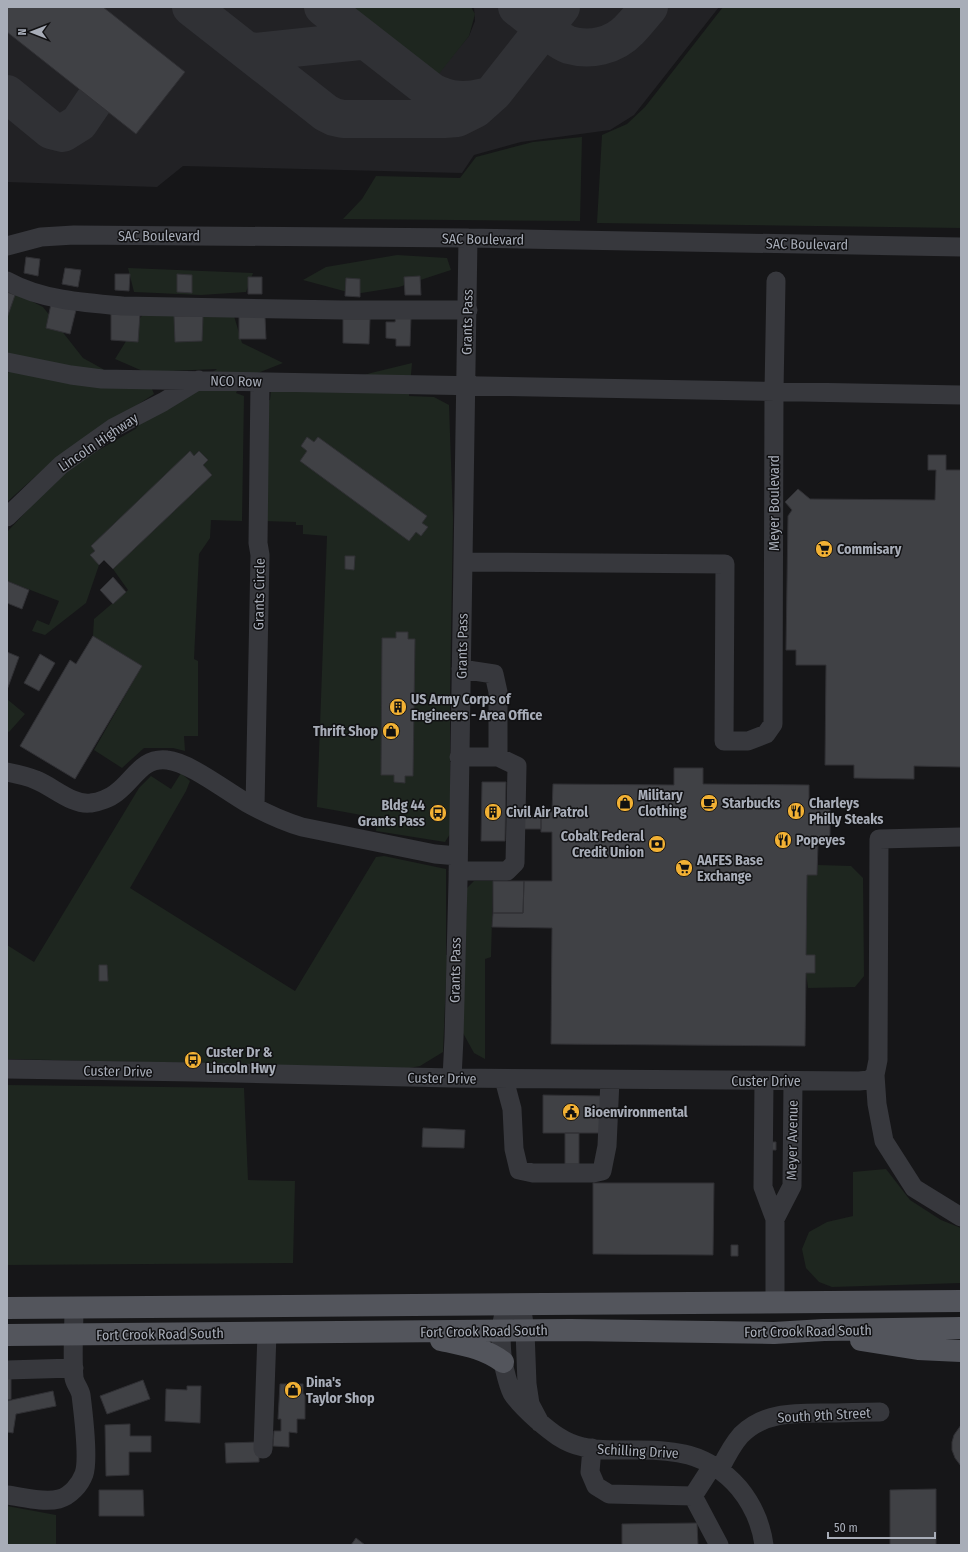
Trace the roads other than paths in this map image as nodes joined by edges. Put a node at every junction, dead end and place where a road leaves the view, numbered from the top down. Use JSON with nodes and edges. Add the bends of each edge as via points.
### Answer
{"nodes":[{"id":1,"x":468,"y":238,"type":"junction"},
{"id":2,"x":7,"y":246,"type":"edge"},
{"id":3,"x":961,"y":247,"type":"edge"},
{"id":4,"x":7,"y":281,"type":"edge"},
{"id":5,"x":776,"y":281,"type":"dead end"},
{"id":6,"x":468,"y":310,"type":"junction"},
{"id":7,"x":7,"y":362,"type":"edge"},
{"id":8,"x":199,"y":380,"type":"junction"},
{"id":9,"x":260,"y":382,"type":"junction"},
{"id":10,"x":466,"y":386,"type":"junction"},
{"id":11,"x":774,"y":391,"type":"junction"},
{"id":12,"x":961,"y":395,"type":"edge"},
{"id":13,"x":7,"y":517,"type":"edge"},
{"id":14,"x":463,"y":562,"type":"junction"},
{"id":15,"x":461,"y":669,"type":"junction"},
{"id":16,"x":459,"y":757,"type":"junction"},
{"id":17,"x":498,"y":757,"type":"junction"},
{"id":18,"x":7,"y":772,"type":"edge"},
{"id":19,"x":255,"y":807,"type":"junction"},
{"id":20,"x":961,"y":836,"type":"edge"},
{"id":21,"x":458,"y":863,"type":"junction"},
{"id":22,"x":7,"y":1069,"type":"edge"},
{"id":23,"x":875,"y":1075,"type":"junction"},
{"id":24,"x":452,"y":1078,"type":"junction"},
{"id":25,"x":504,"y":1079,"type":"junction"},
{"id":26,"x":610,"y":1080,"type":"junction"},
{"id":27,"x":793,"y":1081,"type":"junction"},
{"id":28,"x":764,"y":1082,"type":"junction"},
{"id":29,"x":961,"y":1217,"type":"edge"},
{"id":30,"x":775,"y":1219,"type":"junction"},
{"id":31,"x":958,"y":1301,"type":"edge"},
{"id":32,"x":775,"y":1302,"type":"junction"},
{"id":33,"x":514,"y":1304,"type":"junction"},
{"id":34,"x":74,"y":1307,"type":"junction"},
{"id":35,"x":7,"y":1308,"type":"edge"},
{"id":36,"x":961,"y":1328,"type":"edge"},
{"id":37,"x":525,"y":1330,"type":"junction"},
{"id":38,"x":502,"y":1331,"type":"junction"},
{"id":39,"x":401,"y":1332,"type":"junction"},
{"id":40,"x":267,"y":1333,"type":"junction"},
{"id":41,"x":774,"y":1333,"type":"junction"},
{"id":42,"x":74,"y":1334,"type":"junction"},
{"id":43,"x":7,"y":1335,"type":"edge"},
{"id":44,"x":961,"y":1351,"type":"edge"},
{"id":45,"x":503,"y":1362,"type":"junction"},
{"id":46,"x":74,"y":1368,"type":"junction"},
{"id":47,"x":7,"y":1370,"type":"edge"},
{"id":48,"x":880,"y":1412,"type":"dead end"},
{"id":49,"x":540,"y":1423,"type":"junction"},
{"id":50,"x":592,"y":1448,"type":"junction"},
{"id":51,"x":263,"y":1449,"type":"dead end"},
{"id":52,"x":716,"y":1467,"type":"junction"},
{"id":53,"x":7,"y":1494,"type":"edge"},
{"id":54,"x":693,"y":1496,"type":"junction"},
{"id":55,"x":719,"y":1545,"type":"edge"},
{"id":56,"x":764,"y":1545,"type":"edge"}],
"edges":[{"from":1,"to":2,"type":"street","name":"SAC Boulevard","via":[[74,235],[41,237]]},
{"from":1,"to":3,"type":"street","name":"SAC Boulevard"},
{"from":1,"to":6,"type":"street","name":"Grants Pass"},
{"from":4,"to":6,"type":"street","via":[[34,292],[62,299],[123,306]]},
{"from":5,"to":11,"type":"street","name":"Meyer Boulevard"},
{"from":6,"to":10,"type":"street","name":"Grants Pass"},
{"from":7,"to":8,"type":"street","name":"NCO Row","via":[[102,379]]},
{"from":8,"to":9,"type":"street","name":"NCO Row"},
{"from":8,"to":13,"type":"street","name":"Lincoln Highway","via":[[164,402],[113,428],[89,445],[61,465]]},
{"from":9,"to":10,"type":"street","name":"NCO Row"},
{"from":9,"to":19,"type":"street","name":"Grants Circle","via":[[260,555]]},
{"from":10,"to":11,"type":"street","name":"NCO Row"},
{"from":10,"to":14,"type":"street","name":"Grants Pass"},
{"from":11,"to":12,"type":"street","name":"NCO Row"},
{"from":11,"to":14,"type":"street","name":"Meyer Boulevard","via":[[773,724],[766,734],[748,741],[724,741],[725,564]]},
{"from":14,"to":15,"type":"street","name":"Grants Pass"},
{"from":15,"to":16,"type":"street","name":"Grants Pass"},
{"from":15,"to":17,"type":"street","via":[[494,674],[498,692]]},
{"from":16,"to":17,"type":"street"},
{"from":16,"to":21,"type":"street","name":"Grants Pass"},
{"from":17,"to":21,"type":"street","via":[[517,766],[515,863],[507,872]]},
{"from":18,"to":19,"type":"street","via":[[35,779],[74,800],[91,804],[116,794],[149,762],[167,760],[186,766]]},
{"from":19,"to":21,"type":"street","via":[[284,822],[302,827],[435,854]]},
{"from":20,"to":23,"type":"street","via":[[879,839],[878,1060]]},
{"from":21,"to":24,"type":"street","name":"Grants Pass"},
{"from":22,"to":24,"type":"street","name":"Custer Drive"},
{"from":23,"to":27,"type":"street","name":"Custer Drive","via":[[869,1080],[860,1081]]},
{"from":23,"to":29,"type":"street","via":[[884,1141],[914,1188]]},
{"from":24,"to":25,"type":"street","name":"Custer Drive"},
{"from":25,"to":26,"type":"street","name":"Custer Drive"},
{"from":25,"to":26,"type":"street","via":[[512,1109],[514,1149],[519,1170],[571,1173],[602,1171],[607,1146]]},
{"from":26,"to":28,"type":"street","name":"Custer Drive"},
{"from":27,"to":28,"type":"street","name":"Custer Drive"},
{"from":27,"to":30,"type":"street","name":"Meyer Avenue","via":[[792,1186]]},
{"from":28,"to":30,"type":"street","name":"Meyer Avenue","via":[[763,1187]]},
{"from":30,"to":32,"type":"street","name":"Meyer Avenue"},
{"from":31,"to":32,"type":"main road","name":"Fort Crook Road South"},
{"from":32,"to":33,"type":"main road","name":"Fort Crook Road South"},
{"from":32,"to":41,"type":"main road"},
{"from":33,"to":34,"type":"main road","name":"Fort Crook Road South"},
{"from":33,"to":37,"type":"street","name":"Schilling Drive","via":[[523,1317]]},
{"from":33,"to":38,"type":"street","name":"Schilling Drive","via":[[504,1317]]},
{"from":34,"to":35,"type":"main road","name":"Fort Crook Road South"},
{"from":34,"to":42,"type":"street"},
{"from":36,"to":41,"type":"main road","name":"Fort Crook Road South"},
{"from":37,"to":38,"type":"main road","name":"Fort Crook Road South"},
{"from":37,"to":41,"type":"main road","name":"Fort Crook Road South"},
{"from":37,"to":49,"type":"street","name":"Schilling Drive","via":[[526,1384],[530,1404]]},
{"from":38,"to":39,"type":"main road","name":"Fort Crook Road South"},
{"from":38,"to":45,"type":"street","name":"Schilling Drive"},
{"from":39,"to":40,"type":"main road","name":"Fort Crook Road South"},
{"from":39,"to":45,"type":"main road","via":[[480,1349]]},
{"from":40,"to":42,"type":"main road","name":"Fort Crook Road South"},
{"from":40,"to":51,"type":"street"},
{"from":41,"to":44,"type":"main road","via":[[859,1339],[918,1349]]},
{"from":42,"to":43,"type":"main road","name":"Fort Crook Road South"},
{"from":42,"to":46,"type":"street"},
{"from":45,"to":49,"type":"street","name":"Schilling Drive","via":[[512,1393]]},
{"from":46,"to":47,"type":"street"},
{"from":46,"to":53,"type":"street","via":[[74,1380],[80,1391],[82,1405],[86,1463],[84,1474],[69,1494],[59,1499],[48,1500]]},
{"from":48,"to":52,"type":"street","name":"South 9th Street","via":[[792,1413],[762,1420],[741,1435]]},
{"from":49,"to":50,"type":"street","name":"Schilling Drive","via":[[567,1442]]},
{"from":50,"to":52,"type":"street","name":"Schilling Drive","via":[[672,1450],[690,1454]]},
{"from":50,"to":54,"type":"street","via":[[590,1472],[596,1486],[609,1494]]},
{"from":52,"to":54,"type":"street","name":"South 9th Street"},
{"from":52,"to":56,"type":"street","name":"Schilling Drive","via":[[747,1497],[756,1514]]},
{"from":54,"to":55,"type":"street"}]}
